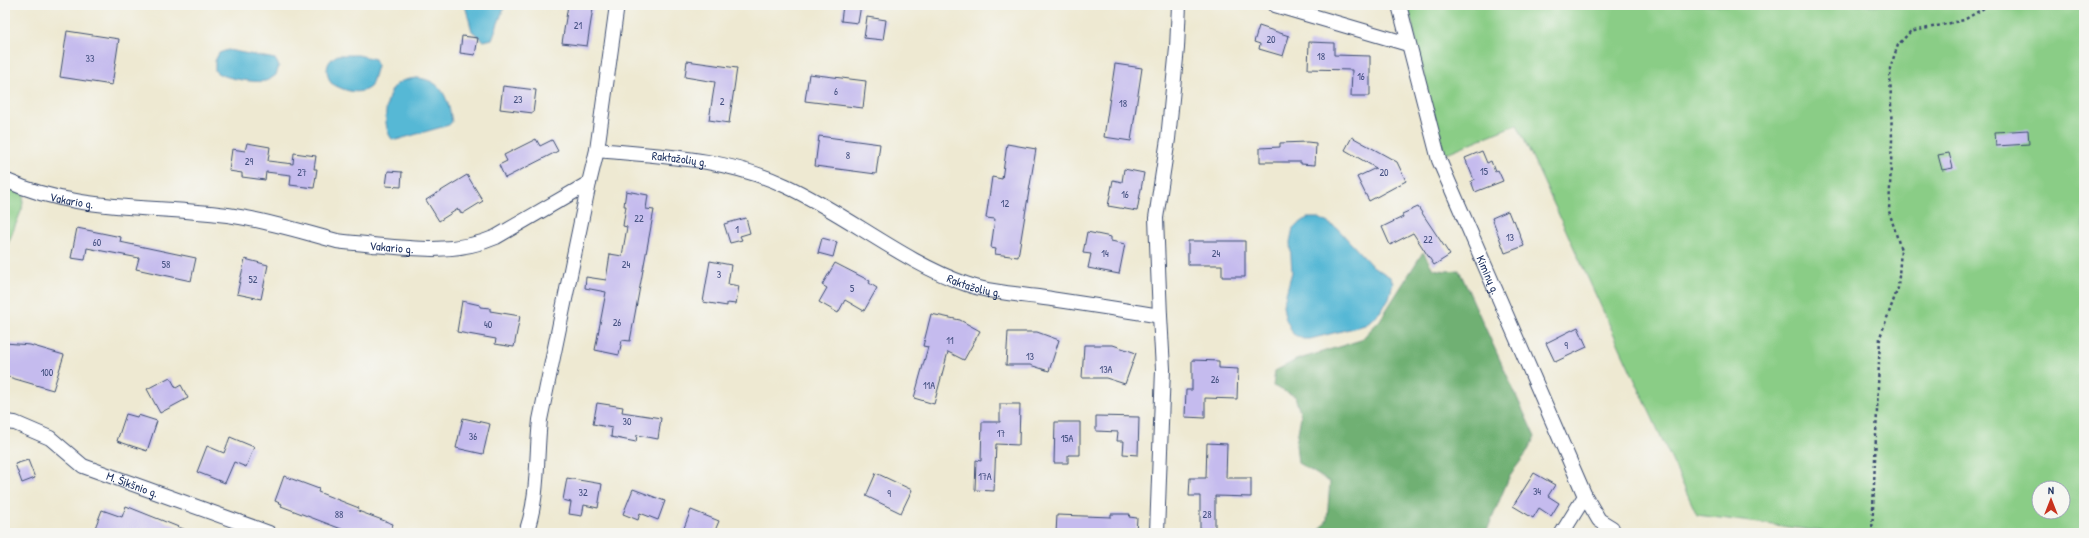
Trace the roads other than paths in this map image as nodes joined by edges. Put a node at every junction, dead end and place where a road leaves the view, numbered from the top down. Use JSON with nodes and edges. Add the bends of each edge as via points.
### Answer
{"nodes":[{"id":1,"x":617,"y":5,"type":"edge"},
{"id":2,"x":1178,"y":5,"type":"edge"},
{"id":3,"x":1276,"y":5,"type":"edge"},
{"id":4,"x":1399,"y":5,"type":"edge"},
{"id":5,"x":1408,"y":44,"type":"junction"},
{"id":6,"x":597,"y":150,"type":"junction"},
{"id":7,"x":5,"y":180,"type":"edge"},
{"id":8,"x":589,"y":182,"type":"junction"},
{"id":9,"x":1160,"y":316,"type":"junction"},
{"id":10,"x":5,"y":422,"type":"edge"},
{"id":11,"x":1585,"y":496,"type":"junction"},
{"id":12,"x":1612,"y":528,"type":"dead end"},
{"id":13,"x":269,"y":533,"type":"edge"},
{"id":14,"x":526,"y":533,"type":"edge"},
{"id":15,"x":1157,"y":533,"type":"edge"},
{"id":16,"x":1562,"y":533,"type":"edge"}],
"edges":[{"from":1,"to":6,"type":"street"},
{"from":2,"to":9,"type":"street","via":[[1177,48],[1169,132],[1156,218]]},
{"from":3,"to":5,"type":"street"},
{"from":4,"to":5,"type":"street","name":"Kiminų g."},
{"from":5,"to":11,"type":"street","name":"Kiminų g.","via":[[1439,160]]},
{"from":6,"to":8,"type":"street"},
{"from":6,"to":9,"type":"street","name":"Raktažolių g.","via":[[692,159],[753,172],[787,186],[909,256],[967,284],[996,291]]},
{"from":7,"to":8,"type":"street","name":"Vakario g.","via":[[25,189],[59,198],[234,216],[339,241],[403,248],[444,248],[482,243]]},
{"from":8,"to":14,"type":"street","via":[[540,420],[535,502]]},
{"from":9,"to":15,"type":"street","via":[[1163,370]]},
{"from":10,"to":13,"type":"street","name":"M. Šikšnio g.","via":[[15,423],[50,438],[83,466]]},
{"from":11,"to":12,"type":"street","name":"Kiminų g.","via":[[1599,520]]},
{"from":11,"to":16,"type":"street"}]}
